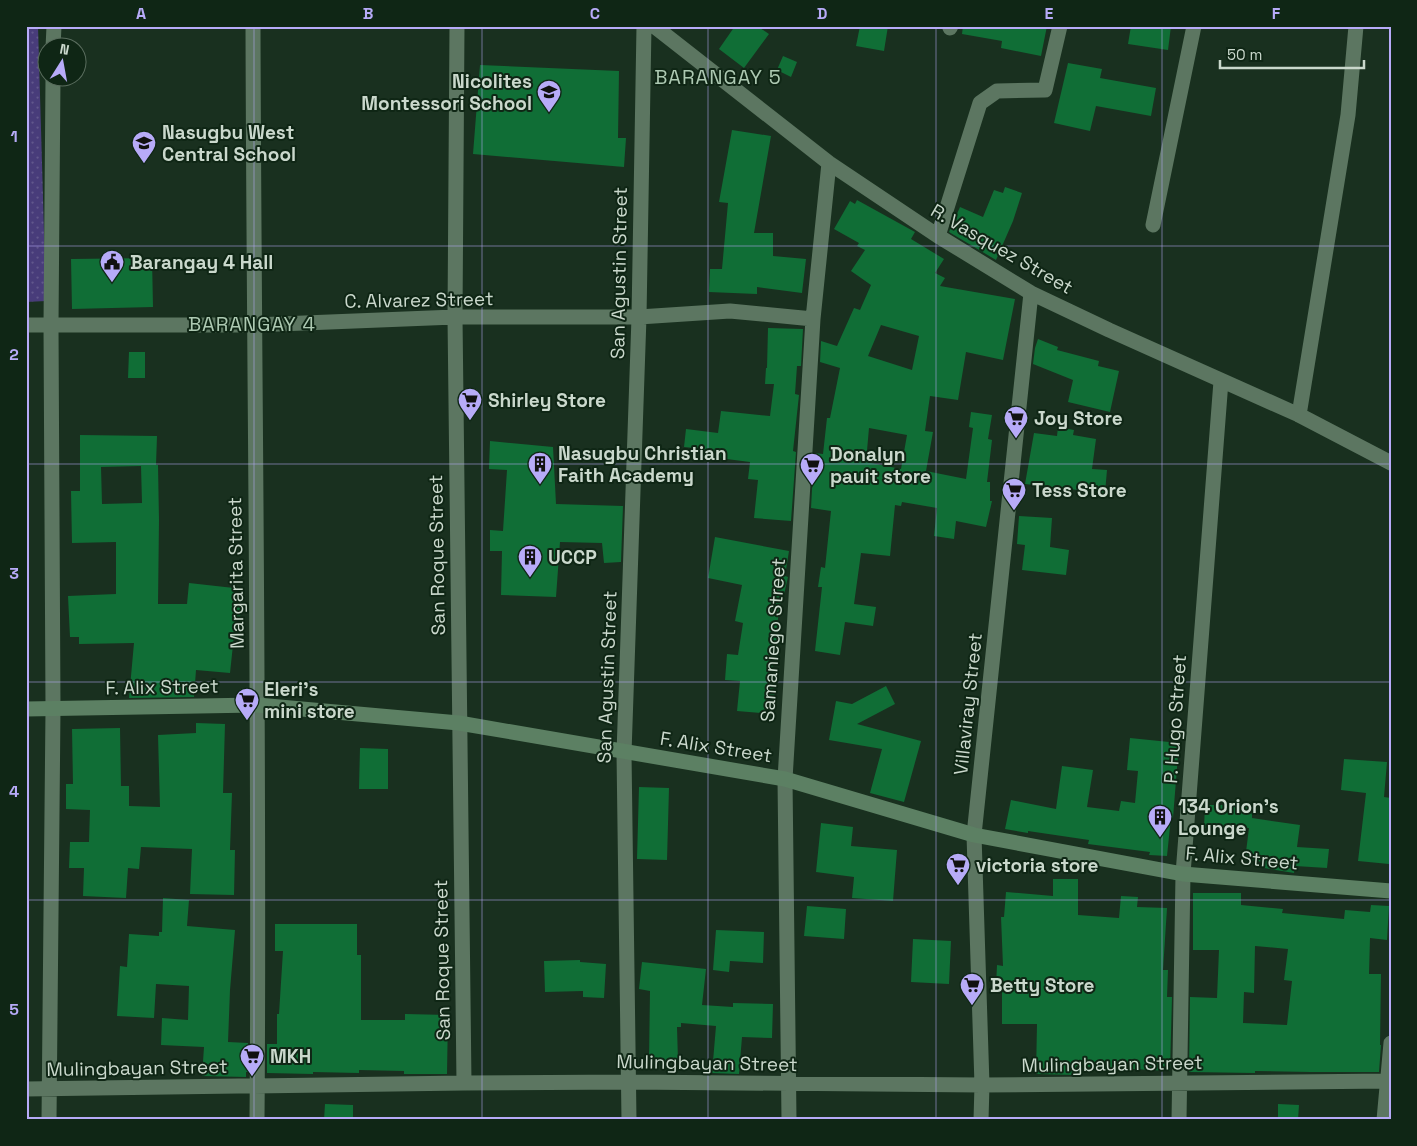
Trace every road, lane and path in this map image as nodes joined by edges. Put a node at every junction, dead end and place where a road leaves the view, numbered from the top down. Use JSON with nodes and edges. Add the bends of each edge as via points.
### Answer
{"nodes":[{"id":1,"x":253,"y":26,"type":"edge"},
{"id":2,"x":457,"y":26,"type":"edge"},
{"id":3,"x":644,"y":26,"type":"edge"},
{"id":4,"x":654,"y":26,"type":"edge"},
{"id":5,"x":1060,"y":26,"type":"edge"},
{"id":6,"x":1194,"y":26,"type":"edge"},
{"id":7,"x":1356,"y":26,"type":"edge"},
{"id":8,"x":53,"y":88,"type":"edge"},
{"id":9,"x":829,"y":163,"type":"junction"},
{"id":10,"x":1153,"y":225,"type":"dead end"},
{"id":11,"x":938,"y":236,"type":"junction"},
{"id":12,"x":1030,"y":293,"type":"junction"},
{"id":13,"x":639,"y":317,"type":"junction"},
{"id":14,"x":455,"y":318,"type":"junction"},
{"id":15,"x":813,"y":319,"type":"junction"},
{"id":16,"x":26,"y":325,"type":"edge"},
{"id":17,"x":51,"y":325,"type":"junction"},
{"id":18,"x":253,"y":325,"type":"junction"},
{"id":19,"x":1221,"y":381,"type":"junction"},
{"id":20,"x":1299,"y":415,"type":"junction"},
{"id":21,"x":1391,"y":463,"type":"edge"},
{"id":22,"x":257,"y":705,"type":"junction"},
{"id":23,"x":26,"y":709,"type":"edge"},
{"id":24,"x":53,"y":709,"type":"junction"},
{"id":25,"x":459,"y":723,"type":"junction"},
{"id":26,"x":624,"y":752,"type":"junction"},
{"id":27,"x":785,"y":779,"type":"junction"},
{"id":28,"x":974,"y":835,"type":"junction"},
{"id":29,"x":1183,"y":874,"type":"junction"},
{"id":30,"x":1391,"y":891,"type":"edge"},
{"id":31,"x":1391,"y":1043,"type":"edge"},
{"id":32,"x":1388,"y":1081,"type":"junction"},
{"id":33,"x":464,"y":1082,"type":"junction"},
{"id":34,"x":630,"y":1082,"type":"junction"},
{"id":35,"x":1180,"y":1083,"type":"junction"},
{"id":36,"x":789,"y":1084,"type":"junction"},
{"id":37,"x":982,"y":1086,"type":"junction"},
{"id":38,"x":257,"y":1087,"type":"junction"},
{"id":39,"x":26,"y":1089,"type":"edge"},
{"id":40,"x":48,"y":1089,"type":"junction"},
{"id":41,"x":48,"y":1120,"type":"edge"},
{"id":42,"x":257,"y":1120,"type":"edge"},
{"id":43,"x":629,"y":1120,"type":"edge"},
{"id":44,"x":789,"y":1120,"type":"edge"},
{"id":45,"x":982,"y":1120,"type":"edge"},
{"id":46,"x":1179,"y":1120,"type":"edge"},
{"id":47,"x":1384,"y":1120,"type":"edge"}],
"edges":[{"from":1,"to":18,"type":"street","name":"Margarita Street"},
{"from":2,"to":14,"type":"street","name":"San Roque Street"},
{"from":3,"to":13,"type":"street","name":"San Agustin Street"},
{"from":4,"to":9,"type":"street","name":"R. Vasquez Street"},
{"from":5,"to":11,"type":"street","via":[[1045,90],[997,91],[980,103]]},
{"from":6,"to":10,"type":"street"},
{"from":7,"to":20,"type":"street","via":[[1348,115]]},
{"from":8,"to":17,"type":"street"},
{"from":9,"to":11,"type":"street","name":"R. Vasquez Street"},
{"from":9,"to":15,"type":"street","name":"Samaniego Street"},
{"from":11,"to":12,"type":"street","name":"R. Vasquez Street"},
{"from":12,"to":19,"type":"street","name":"R. Vasquez Street"},
{"from":12,"to":28,"type":"street","name":"Villaviray Street"},
{"from":13,"to":14,"type":"street","name":"C. Alvarez Street"},
{"from":13,"to":15,"type":"street","name":"C. Alvarez Street","via":[[730,311]]},
{"from":13,"to":26,"type":"street","name":"San Agustin Street"},
{"from":14,"to":18,"type":"street","name":"C. Alvarez Street"},
{"from":14,"to":25,"type":"street","name":"San Roque Street"},
{"from":15,"to":27,"type":"street","name":"Samaniego Street"},
{"from":16,"to":17,"type":"street","name":"C. Alvarez Street"},
{"from":17,"to":18,"type":"street","name":"C. Alvarez Street"},
{"from":17,"to":24,"type":"street"},
{"from":18,"to":22,"type":"street","name":"Margarita Street"},
{"from":19,"to":20,"type":"street","name":"R. Vasquez Street"},
{"from":19,"to":29,"type":"street","name":"P. Hugo Street"},
{"from":20,"to":21,"type":"street","name":"R. Vasquez Street"},
{"from":22,"to":24,"type":"main road","name":"F. Alix Street"},
{"from":22,"to":25,"type":"main road","name":"F. Alix Street"},
{"from":22,"to":38,"type":"street","name":"Margarita Street"},
{"from":23,"to":24,"type":"main road","name":"F. Alix Street"},
{"from":24,"to":40,"type":"street"},
{"from":25,"to":26,"type":"main road","name":"F. Alix Street"},
{"from":25,"to":33,"type":"street","name":"San Roque Street"},
{"from":26,"to":27,"type":"main road","name":"F. Alix Street"},
{"from":26,"to":34,"type":"street","name":"San Agustin Street"},
{"from":27,"to":28,"type":"main road","name":"F. Alix Street"},
{"from":27,"to":36,"type":"street","name":"Samaniego Street"},
{"from":28,"to":29,"type":"main road","name":"F. Alix Street"},
{"from":28,"to":37,"type":"street","name":"Villaviray Street"},
{"from":29,"to":30,"type":"main road","name":"F. Alix Street"},
{"from":29,"to":35,"type":"street","name":"P. Hugo Street"},
{"from":31,"to":32,"type":"street"},
{"from":32,"to":35,"type":"street","name":"Mulingbayan Street"},
{"from":32,"to":47,"type":"street"},
{"from":33,"to":34,"type":"street","name":"Mulingbayan Street"},
{"from":33,"to":38,"type":"street","name":"Mulingbayan Street"},
{"from":34,"to":36,"type":"street","name":"Mulingbayan Street"},
{"from":34,"to":43,"type":"street","name":"San Agustin Street"},
{"from":35,"to":37,"type":"street","name":"Mulingbayan Street"},
{"from":35,"to":46,"type":"street","name":"P. Hugo Street"},
{"from":36,"to":37,"type":"street","name":"Mulingbayan Street"},
{"from":36,"to":44,"type":"street","name":"Samaniego Street"},
{"from":37,"to":45,"type":"street","name":"Villaviray Street"},
{"from":38,"to":40,"type":"street","name":"Mulingbayan Street"},
{"from":38,"to":42,"type":"street","name":"Margarita Street"},
{"from":39,"to":40,"type":"street","name":"Mulingbayan Street"},
{"from":40,"to":41,"type":"street"}]}
